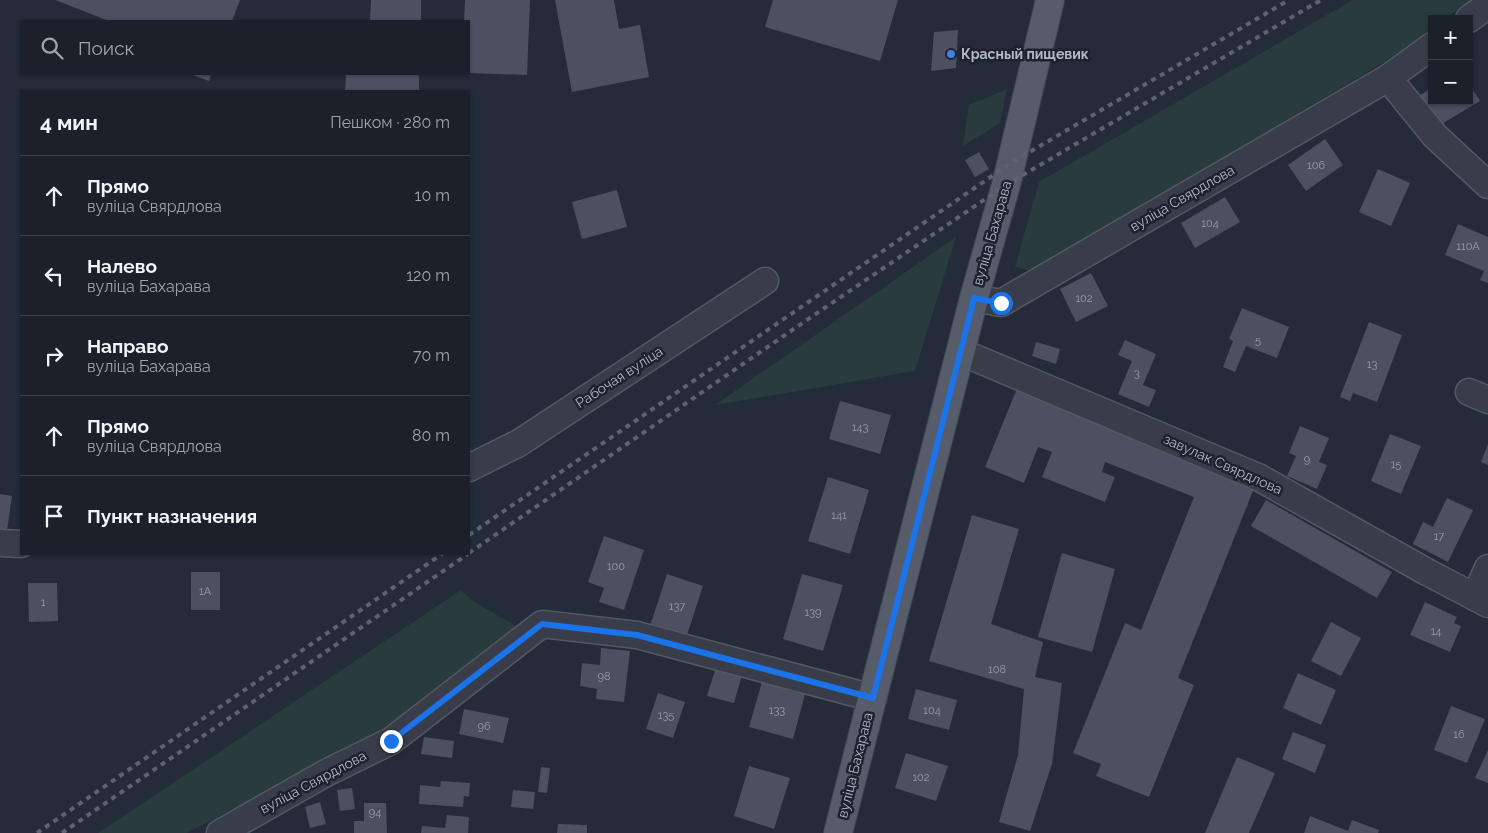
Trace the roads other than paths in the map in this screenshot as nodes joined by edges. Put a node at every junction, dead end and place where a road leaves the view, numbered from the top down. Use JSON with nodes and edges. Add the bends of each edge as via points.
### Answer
{"nodes":[{"id":1,"x":1050,"y":0,"type":"edge"},
{"id":2,"x":1488,"y":5,"type":"edge"},
{"id":3,"x":1473,"y":16,"type":"edge"},
{"id":4,"x":1428,"y":49,"type":"edge"},
{"id":5,"x":1388,"y":78,"type":"junction"},
{"id":6,"x":1488,"y":185,"type":"edge"},
{"id":7,"x":765,"y":281,"type":"dead end"},
{"id":8,"x":974,"y":298,"type":"junction"},
{"id":9,"x":960,"y":352,"type":"junction"},
{"id":10,"x":470,"y":468,"type":"edge"},
{"id":11,"x":0,"y":543,"type":"edge"},
{"id":12,"x":20,"y":544,"type":"edge"},
{"id":13,"x":1488,"y":568,"type":"edge"},
{"id":14,"x":1482,"y":601,"type":"edge"},
{"id":15,"x":637,"y":635,"type":"joint"},
{"id":16,"x":873,"y":698,"type":"junction"},
{"id":17,"x":220,"y":833,"type":"edge"},
{"id":18,"x":838,"y":833,"type":"edge"}],
"edges":[{"from":1,"to":8,"type":"main road","name":"вуліца Бахарава","via":[[1006,185]]},
{"from":2,"to":3,"type":"street"},
{"from":4,"to":5,"type":"street","name":"вуліца Свярдлова"},
{"from":5,"to":6,"type":"street","via":[[1435,136]]},
{"from":5,"to":8,"type":"street","name":"вуліца Свярдлова","via":[[1001,303]]},
{"from":7,"to":10,"type":"street","name":"Рабочая вуліца","via":[[519,443]]},
{"from":8,"to":9,"type":"main road","name":"вуліца Бахарава"},
{"from":9,"to":14,"type":"street","name":"завулак Свярдлова","via":[[1258,477]]},
{"from":9,"to":16,"type":"main road","name":"вуліца Бахарава"},
{"from":11,"to":12,"type":"street"},
{"from":13,"to":14,"type":"street","name":"завулак Свярдлова"},
{"from":15,"to":16,"type":"street","name":"вуліца Бахарава"},
{"from":15,"to":17,"type":"street","name":"вуліца Свярдлова","via":[[542,624],[391,741],[326,773]]},
{"from":16,"to":18,"type":"main road","name":"вуліца Бахарава"}]}
